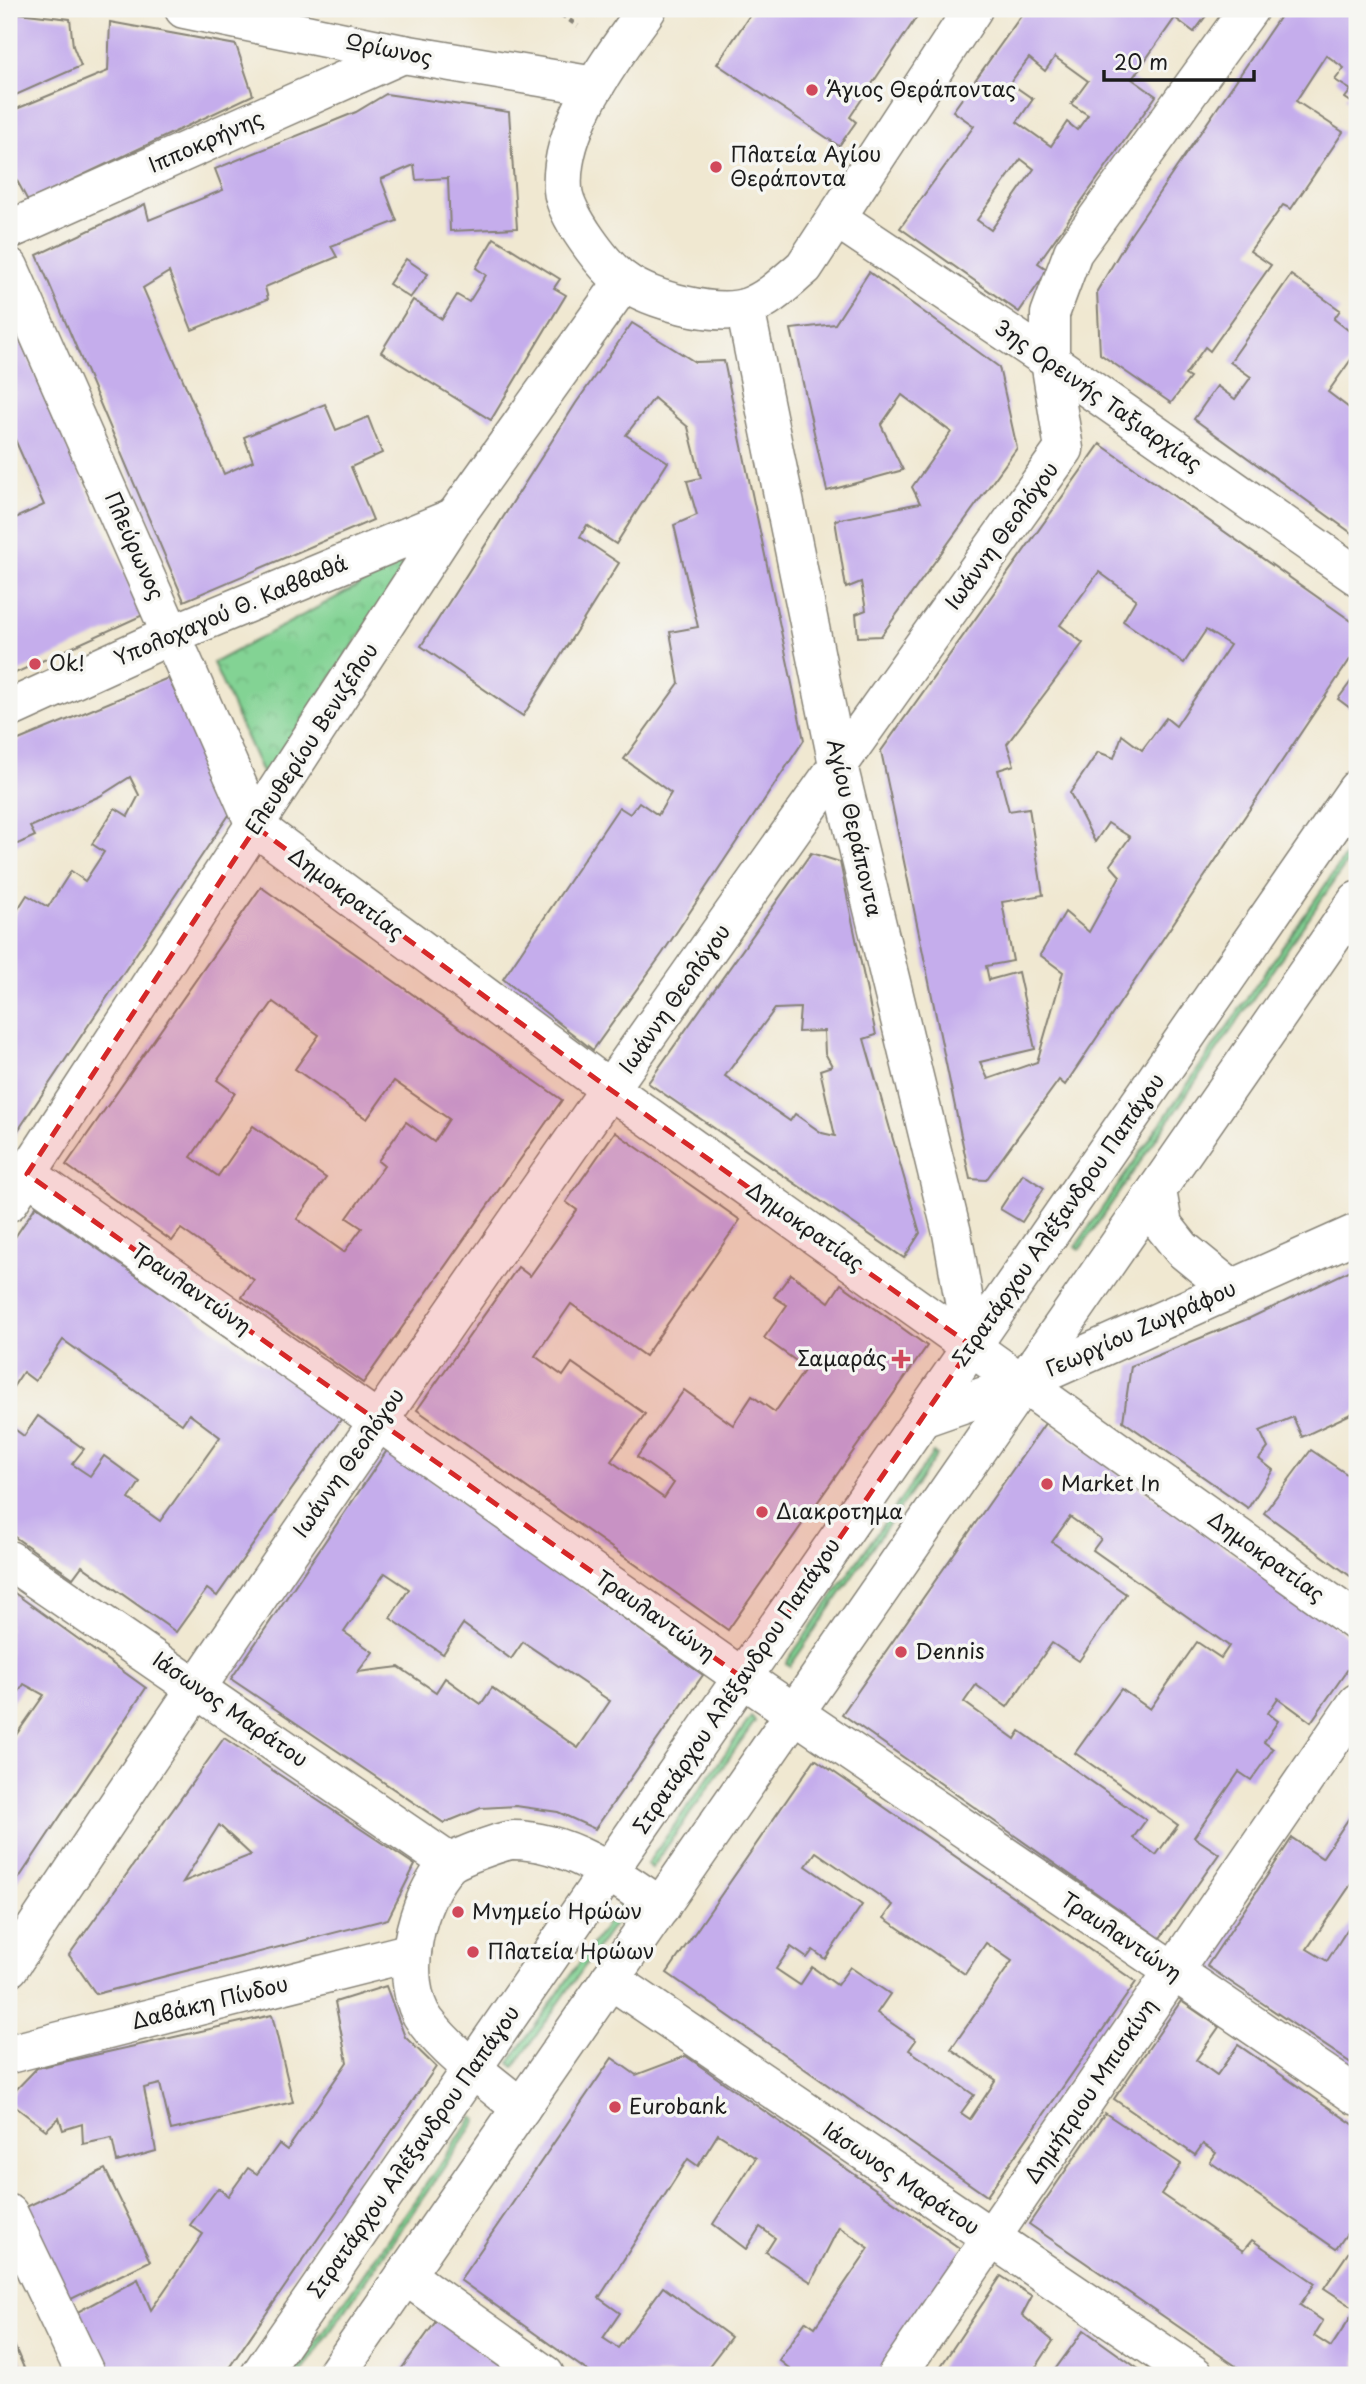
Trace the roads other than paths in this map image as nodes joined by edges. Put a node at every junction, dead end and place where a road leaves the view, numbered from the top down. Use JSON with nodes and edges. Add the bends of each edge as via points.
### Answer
{"nodes":[{"id":1,"x":184,"y":9,"type":"edge"},
{"id":2,"x":647,"y":9,"type":"edge"},
{"id":3,"x":973,"y":9,"type":"edge"},
{"id":4,"x":1249,"y":9,"type":"edge"},
{"id":5,"x":403,"y":54,"type":"junction"},
{"id":6,"x":594,"y":86,"type":"junction"},
{"id":7,"x":838,"y":219,"type":"junction"},
{"id":8,"x":9,"y":230,"type":"edge"},
{"id":9,"x":9,"y":267,"type":"edge"},
{"id":10,"x":624,"y":281,"type":"junction"},
{"id":11,"x":746,"y":308,"type":"junction"},
{"id":12,"x":1050,"y":361,"type":"junction"},
{"id":13,"x":455,"y":517,"type":"junction"},
{"id":14,"x":1357,"y":576,"type":"edge"},
{"id":15,"x":173,"y":635,"type":"junction"},
{"id":16,"x":9,"y":709,"type":"edge"},
{"id":17,"x":838,"y":765,"type":"junction"},
{"id":18,"x":1357,"y":789,"type":"edge"},
{"id":19,"x":256,"y":827,"type":"junction"},
{"id":20,"x":1357,"y":901,"type":"edge"},
{"id":21,"x":611,"y":1090,"type":"junction"},
{"id":22,"x":18,"y":1188,"type":"edge"},
{"id":23,"x":1157,"y":1190,"type":"junction"},
{"id":24,"x":1357,"y":1233,"type":"edge"},
{"id":25,"x":1231,"y":1289,"type":"junction"},
{"id":26,"x":972,"y":1346,"type":"junction"},
{"id":27,"x":1022,"y":1383,"type":"junction"},
{"id":28,"x":922,"y":1418,"type":"junction"},
{"id":29,"x":379,"y":1420,"type":"junction"},
{"id":30,"x":9,"y":1560,"type":"edge"},
{"id":31,"x":1357,"y":1622,"type":"edge"},
{"id":32,"x":743,"y":1678,"type":"junction"},
{"id":33,"x":196,"y":1686,"type":"junction"},
{"id":34,"x":1357,"y":1703,"type":"edge"},
{"id":35,"x":794,"y":1713,"type":"junction"},
{"id":36,"x":450,"y":1863,"type":"junction"},
{"id":37,"x":611,"y":1872,"type":"junction"},
{"id":38,"x":661,"y":1907,"type":"junction"},
{"id":39,"x":412,"y":1952,"type":"junction"},
{"id":40,"x":9,"y":1968,"type":"edge"},
{"id":41,"x":1172,"y":1972,"type":"junction"},
{"id":42,"x":610,"y":1979,"type":"junction"},
{"id":43,"x":9,"y":2054,"type":"edge"},
{"id":44,"x":473,"y":2067,"type":"junction"},
{"id":45,"x":1357,"y":2096,"type":"edge"},
{"id":46,"x":521,"y":2108,"type":"junction"},
{"id":47,"x":9,"y":2214,"type":"edge"},
{"id":48,"x":990,"y":2239,"type":"junction"},
{"id":49,"x":405,"y":2275,"type":"junction"},
{"id":50,"x":86,"y":2375,"type":"edge"},
{"id":51,"x":260,"y":2375,"type":"edge"},
{"id":52,"x":336,"y":2375,"type":"edge"},
{"id":53,"x":545,"y":2375,"type":"edge"},
{"id":54,"x":897,"y":2375,"type":"edge"},
{"id":55,"x":1194,"y":2375,"type":"edge"}],
"edges":[{"from":1,"to":5,"type":"street","name":"Ωρίωνος"},
{"from":2,"to":6,"type":"street"},
{"from":3,"to":7,"type":"street"},
{"from":4,"to":12,"type":"street","name":"Ιωάννη Θεολόγου","via":[[1073,252],[1050,314]]},
{"from":5,"to":6,"type":"street","name":"Ωρίωνος"},
{"from":5,"to":8,"type":"street","name":"Ιπποκρήνης"},
{"from":6,"to":10,"type":"street","via":[[567,146],[562,191],[576,228]]},
{"from":7,"to":11,"type":"street","via":[[804,267],[771,295]]},
{"from":7,"to":12,"type":"street","name":"3ης Ορεινής Ταξιαρχίας"},
{"from":9,"to":15,"type":"street","name":"Πλεύρωνος"},
{"from":10,"to":11,"type":"street","via":[[667,300],[708,309]]},
{"from":10,"to":13,"type":"street","name":"Ελευθερίου Βενιζέλου"},
{"from":11,"to":17,"type":"street","name":"Αγίου Θεράποντα"},
{"from":12,"to":14,"type":"street","name":"3ης Ορεινής Ταξιαρχίας"},
{"from":12,"to":17,"type":"street","name":"Ιωάννη Θεολόγου","via":[[1064,449]]},
{"from":13,"to":15,"type":"street","name":"Υπολοχαγού Θ. Καββαθά"},
{"from":13,"to":19,"type":"street","name":"Ελευθερίου Βενιζέλου"},
{"from":15,"to":16,"type":"street","name":"Υπολοχαγού Θ. Καββαθά"},
{"from":15,"to":19,"type":"street","name":"Πλεύρωνος"},
{"from":17,"to":21,"type":"street","name":"Ιωάννη Θεολόγου"},
{"from":17,"to":26,"type":"street","name":"Αγίου Θεράποντα","via":[[952,1233]]},
{"from":18,"to":26,"type":"street","name":"Στρατάρχου Αλέξανδρου Παπάγου"},
{"from":19,"to":21,"type":"street","name":"Δημοκρατίας"},
{"from":19,"to":22,"type":"street","name":"Ελευθερίου Βενιζέλου"},
{"from":20,"to":23,"type":"street"},
{"from":21,"to":26,"type":"street","name":"Δημοκρατίας"},
{"from":21,"to":29,"type":"street","name":"Ιωάννη Θεολόγου"},
{"from":22,"to":29,"type":"street","name":"Τραυλαντώνη"},
{"from":23,"to":25,"type":"street","via":[[1163,1225],[1182,1249]]},
{"from":23,"to":27,"type":"street"},
{"from":24,"to":25,"type":"street","name":"Γεωργίου Ζωγράφου"},
{"from":25,"to":27,"type":"street","name":"Γεωργίου Ζωγράφου"},
{"from":26,"to":27,"type":"street","name":"Δημοκρατίας"},
{"from":26,"to":28,"type":"street","name":"Στρατάρχου Αλέξανδρου Παπάγου"},
{"from":27,"to":28,"type":"street","name":"Γεωργίου Ζωγράφου"},
{"from":27,"to":31,"type":"street","name":"Δημοκρατίας"},
{"from":27,"to":35,"type":"street"},
{"from":28,"to":32,"type":"street","name":"Στρατάρχου Αλέξανδρου Παπάγου"},
{"from":29,"to":32,"type":"street","name":"Τραυλαντώνη"},
{"from":29,"to":33,"type":"street","name":"Ιωάννη Θεολόγου"},
{"from":30,"to":33,"type":"street","name":"Ιάσωνος Μαράτου"},
{"from":32,"to":35,"type":"street","name":"Τραυλαντώνη"},
{"from":32,"to":37,"type":"street","name":"Στρατάρχου Αλέξανδρου Παπάγου"},
{"from":33,"to":36,"type":"street","name":"Ιάσωνος Μαράτου"},
{"from":33,"to":40,"type":"street","name":"Ιωάννη Θεολόγου"},
{"from":34,"to":41,"type":"street","name":"Δημήτριου Μπισκίνη"},
{"from":35,"to":38,"type":"street"},
{"from":35,"to":41,"type":"street","name":"Τραυλαντώνη"},
{"from":36,"to":37,"type":"street","via":[[510,1839],[546,1843]]},
{"from":36,"to":39,"type":"street","via":[[421,1907]]},
{"from":37,"to":38,"type":"street"},
{"from":37,"to":44,"type":"street","name":"Στρατάρχου Αλέξανδρου Παπάγου"},
{"from":38,"to":42,"type":"street"},
{"from":39,"to":43,"type":"street","name":"Δαβάκη Πίνδου"},
{"from":39,"to":44,"type":"street","via":[[410,1980],[425,2021]]},
{"from":41,"to":45,"type":"street","name":"Τραυλαντώνη"},
{"from":41,"to":48,"type":"street","name":"Δημήτριου Μπισκίνη"},
{"from":42,"to":46,"type":"street"},
{"from":42,"to":48,"type":"street","name":"Ιάσωνος Μαράτου"},
{"from":44,"to":46,"type":"street"},
{"from":44,"to":51,"type":"street","name":"Στρατάρχου Αλέξανδρου Παπάγου"},
{"from":46,"to":49,"type":"street"},
{"from":47,"to":50,"type":"street"},
{"from":48,"to":54,"type":"street","name":"Δημήτριου Μπισκίνη"},
{"from":48,"to":55,"type":"street","name":"Ιάσωνος Μαράτου"},
{"from":49,"to":52,"type":"street"},
{"from":49,"to":53,"type":"street"}]}
